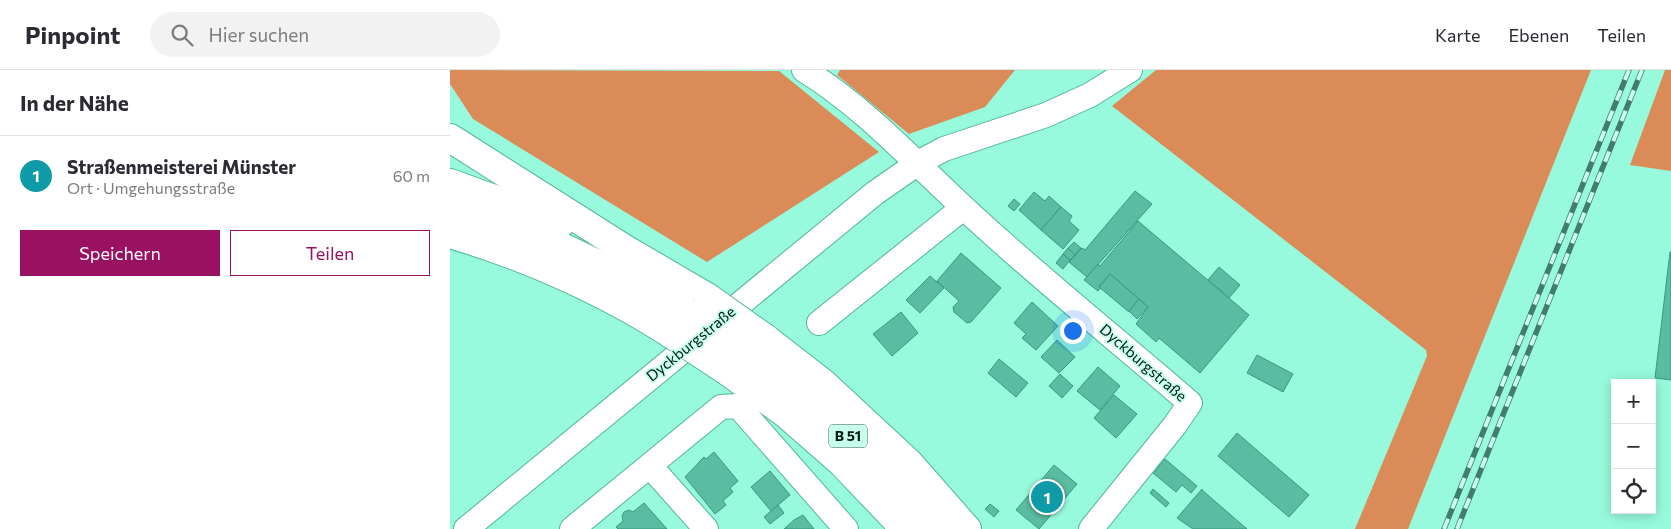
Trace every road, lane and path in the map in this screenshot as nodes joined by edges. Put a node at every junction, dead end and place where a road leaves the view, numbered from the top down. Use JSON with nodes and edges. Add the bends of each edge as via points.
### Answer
{"nodes":[{"id":1,"x":1130,"y":70,"type":"edge"},
{"id":2,"x":818,"y":74,"type":"edge"},
{"id":3,"x":450,"y":138,"type":"edge"},
{"id":4,"x":918,"y":163,"type":"junction"},
{"id":5,"x":450,"y":183,"type":"edge"},
{"id":6,"x":450,"y":206,"type":"edge"},
{"id":7,"x":963,"y":208,"type":"junction"},
{"id":8,"x":450,"y":234,"type":"edge"},
{"id":9,"x":625,"y":249,"type":"junction"},
{"id":10,"x":696,"y":305,"type":"junction"},
{"id":11,"x":819,"y":323,"type":"dead end"},
{"id":12,"x":757,"y":346,"type":"junction"},
{"id":13,"x":650,"y":466,"type":"junction"},
{"id":14,"x":466,"y":529,"type":"edge"},
{"id":15,"x":572,"y":529,"type":"edge"},
{"id":16,"x":706,"y":529,"type":"edge"},
{"id":17,"x":846,"y":529,"type":"edge"},
{"id":18,"x":905,"y":529,"type":"edge"},
{"id":19,"x":938,"y":529,"type":"edge"},
{"id":20,"x":967,"y":529,"type":"edge"},
{"id":21,"x":1092,"y":529,"type":"edge"}],
"edges":[{"from":1,"to":4,"type":"street","name":"Dyckburgstraße","via":[[1090,95],[1063,107],[944,150]]},
{"from":2,"to":4,"type":"street"},
{"from":3,"to":9,"type":"highway"},
{"from":4,"to":7,"type":"street","name":"Dyckburgstraße"},
{"from":4,"to":14,"type":"street","name":"Dyckburgstraße","via":[[875,193]]},
{"from":5,"to":9,"type":"highway","via":[[528,209]]},
{"from":6,"to":10,"type":"highway","via":[[538,236],[637,285]]},
{"from":7,"to":11,"type":"street"},
{"from":7,"to":21,"type":"street","name":"Dyckburgstraße","via":[[1190,403]]},
{"from":8,"to":18,"type":"highway","number":"B 51","bridge":true,"via":[[535,264],[632,310],[665,330],[786,414],[841,462]]},
{"from":9,"to":10,"type":"highway"},
{"from":10,"to":12,"type":"highway","bridge":true},
{"from":12,"to":19,"type":"highway","number":"B 51"},
{"from":12,"to":20,"type":"highway","via":[[823,383],[908,463]]},
{"from":13,"to":15,"type":"street"},
{"from":13,"to":16,"type":"street"},
{"from":13,"to":17,"type":"street","via":[[721,407],[738,406]]}]}
